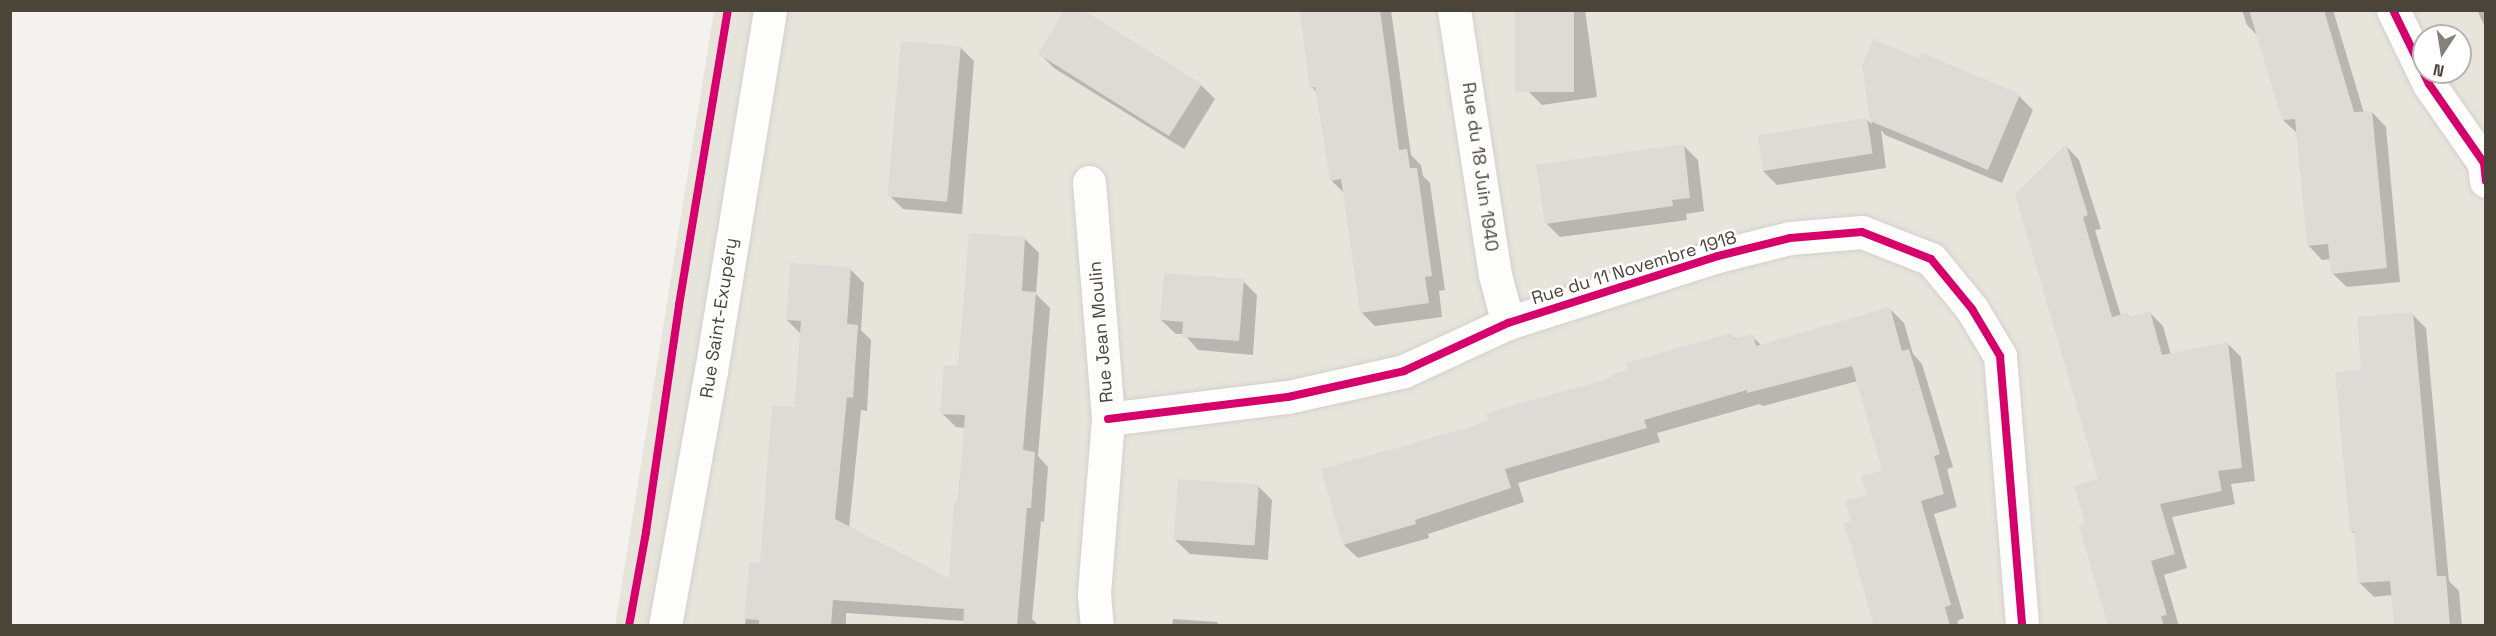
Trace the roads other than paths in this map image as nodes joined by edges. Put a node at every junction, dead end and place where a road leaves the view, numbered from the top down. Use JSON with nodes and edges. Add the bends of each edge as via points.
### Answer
{"nodes":[{"id":1,"x":770,"y":10,"type":"edge"},
{"id":2,"x":1454,"y":10,"type":"edge"},
{"id":3,"x":2393,"y":10,"type":"edge"},
{"id":4,"x":2485,"y":169,"type":"edge"},
{"id":5,"x":1089,"y":182,"type":"dead end"},
{"id":6,"x":1508,"y":323,"type":"junction"},
{"id":7,"x":1108,"y":419,"type":"junction"},
{"id":8,"x":665,"y":626,"type":"edge"},
{"id":9,"x":1097,"y":626,"type":"edge"},
{"id":10,"x":2022,"y":626,"type":"edge"}],
"edges":[{"from":1,"to":8,"type":"street","name":"Rue Saint-Exupéry"},
{"from":2,"to":6,"type":"street","name":"Rue du 18 Juin 1940","via":[[1495,275]]},
{"from":3,"to":4,"type":"street","via":[[2429,84]]},
{"from":5,"to":7,"type":"street","name":"Rue Jean Moulin"},
{"from":6,"to":7,"type":"street","name":"Rue du 11 Novembre 1918","via":[[1404,371],[1288,398]]},
{"from":6,"to":10,"type":"street","name":"Rue du 11 Novembre 1918","via":[[1718,256],[1790,238],[1862,232],[1931,259],[1972,309],[2000,356]]},
{"from":7,"to":9,"type":"street","name":"Rue Jean Moulin","via":[[1095,594]]}]}
